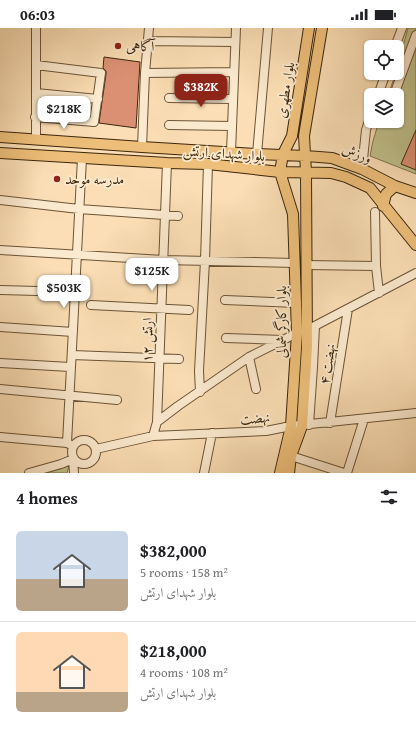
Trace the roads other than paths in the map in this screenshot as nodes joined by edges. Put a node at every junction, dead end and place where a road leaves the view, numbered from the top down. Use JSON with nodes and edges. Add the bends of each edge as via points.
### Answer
{"nodes":[{"id":1,"x":36,"y":28,"type":"edge"},
{"id":2,"x":149,"y":28,"type":"edge"},
{"id":3,"x":236,"y":28,"type":"edge"},
{"id":4,"x":268,"y":28,"type":"edge"},
{"id":5,"x":309,"y":28,"type":"edge"},
{"id":6,"x":322,"y":28,"type":"edge"},
{"id":7,"x":402,"y":28,"type":"edge"},
{"id":8,"x":416,"y":35,"type":"edge"},
{"id":9,"x":398,"y":40,"type":"edge"},
{"id":10,"x":148,"y":41,"type":"junction"},
{"id":11,"x":236,"y":42,"type":"junction"},
{"id":12,"x":36,"y":66,"type":"junction"},
{"id":13,"x":234,"y":72,"type":"junction"},
{"id":14,"x":145,"y":73,"type":"junction"},
{"id":15,"x":397,"y":88,"type":"edge"},
{"id":16,"x":36,"y":93,"type":"junction"},
{"id":17,"x":169,"y":98,"type":"dead end"},
{"id":18,"x":98,"y":99,"type":"junction"},
{"id":19,"x":233,"y":99,"type":"junction"},
{"id":20,"x":35,"y":117,"type":"junction"},
{"id":21,"x":169,"y":125,"type":"dead end"},
{"id":22,"x":232,"y":126,"type":"junction"},
{"id":23,"x":367,"y":128,"type":"edge"},
{"id":24,"x":0,"y":137,"type":"edge"},
{"id":25,"x":36,"y":139,"type":"junction"},
{"id":26,"x":142,"y":147,"type":"junction"},
{"id":27,"x":231,"y":152,"type":"junction"},
{"id":28,"x":0,"y":153,"type":"edge"},
{"id":29,"x":257,"y":154,"type":"junction"},
{"id":30,"x":283,"y":154,"type":"junction"},
{"id":31,"x":306,"y":156,"type":"junction"},
{"id":32,"x":82,"y":158,"type":"junction"},
{"id":33,"x":167,"y":163,"type":"junction"},
{"id":34,"x":208,"y":164,"type":"junction"},
{"id":35,"x":362,"y":169,"type":"junction"},
{"id":36,"x":280,"y":172,"type":"junction"},
{"id":37,"x":306,"y":172,"type":"junction"},
{"id":38,"x":378,"y":177,"type":"junction"},
{"id":39,"x":395,"y":186,"type":"junction"},
{"id":40,"x":370,"y":188,"type":"junction"},
{"id":41,"x":416,"y":194,"type":"edge"},
{"id":42,"x":0,"y":200,"type":"edge"},
{"id":43,"x":79,"y":209,"type":"junction"},
{"id":44,"x":379,"y":209,"type":"junction"},
{"id":45,"x":165,"y":216,"type":"junction"},
{"id":46,"x":178,"y":216,"type":"dead end"},
{"id":47,"x":416,"y":245,"type":"edge"},
{"id":48,"x":0,"y":250,"type":"edge"},
{"id":49,"x":77,"y":255,"type":"junction"},
{"id":50,"x":163,"y":260,"type":"junction"},
{"id":51,"x":205,"y":261,"type":"junction"},
{"id":52,"x":295,"y":263,"type":"junction"},
{"id":53,"x":306,"y":265,"type":"junction"},
{"id":54,"x":376,"y":266,"type":"junction"},
{"id":55,"x":416,"y":273,"type":"edge"},
{"id":56,"x":0,"y":290,"type":"edge"},
{"id":57,"x":75,"y":292,"type":"junction"},
{"id":58,"x":379,"y":293,"type":"junction"},
{"id":59,"x":225,"y":300,"type":"dead end"},
{"id":60,"x":296,"y":303,"type":"junction"},
{"id":61,"x":91,"y":304,"type":"dead end"},
{"id":62,"x":161,"y":308,"type":"junction"},
{"id":63,"x":348,"y":309,"type":"junction"},
{"id":64,"x":189,"y":310,"type":"dead end"},
{"id":65,"x":0,"y":327,"type":"edge"},
{"id":66,"x":311,"y":328,"type":"junction"},
{"id":67,"x":73,"y":332,"type":"junction"},
{"id":68,"x":297,"y":333,"type":"junction"},
{"id":69,"x":226,"y":338,"type":"dead end"},
{"id":70,"x":283,"y":340,"type":"junction"},
{"id":71,"x":72,"y":355,"type":"junction"},
{"id":72,"x":249,"y":357,"type":"junction"},
{"id":73,"x":160,"y":359,"type":"junction"},
{"id":74,"x":179,"y":359,"type":"dead end"},
{"id":75,"x":0,"y":363,"type":"edge"},
{"id":76,"x":70,"y":367,"type":"junction"},
{"id":77,"x":0,"y":389,"type":"edge"},
{"id":78,"x":256,"y":389,"type":"dead end"},
{"id":79,"x":200,"y":392,"type":"junction"},
{"id":80,"x":69,"y":396,"type":"junction"},
{"id":81,"x":117,"y":400,"type":"dead end"},
{"id":82,"x":416,"y":413,"type":"edge"},
{"id":83,"x":364,"y":419,"type":"junction"},
{"id":84,"x":158,"y":422,"type":"junction"},
{"id":85,"x":330,"y":423,"type":"junction"},
{"id":86,"x":306,"y":425,"type":"junction"},
{"id":87,"x":292,"y":426,"type":"junction"},
{"id":88,"x":212,"y":433,"type":"junction"},
{"id":89,"x":153,"y":436,"type":"junction"},
{"id":90,"x":0,"y":437,"type":"edge"},
{"id":91,"x":70,"y":444,"type":"junction"},
{"id":92,"x":96,"y":449,"type":"junction"},
{"id":93,"x":292,"y":456,"type":"junction"},
{"id":94,"x":73,"y":459,"type":"junction"},
{"id":95,"x":91,"y":462,"type":"junction"},
{"id":96,"x":29,"y":473,"type":"edge"},
{"id":97,"x":74,"y":473,"type":"edge"},
{"id":98,"x":86,"y":473,"type":"edge"},
{"id":99,"x":204,"y":473,"type":"edge"},
{"id":100,"x":280,"y":473,"type":"edge"},
{"id":101,"x":289,"y":473,"type":"edge"},
{"id":102,"x":344,"y":473,"type":"edge"},
{"id":103,"x":347,"y":473,"type":"edge"}],
"edges":[{"from":1,"to":12,"type":"street"},
{"from":2,"to":10,"type":"street"},
{"from":3,"to":11,"type":"street"},
{"from":4,"to":29,"type":"street"},
{"from":5,"to":30,"type":"main road","name":"بلوار مطهری","via":[[292,136]]},
{"from":6,"to":31,"type":"main road","name":"بلوار مطهری","via":[[304,136]]},
{"from":7,"to":9,"type":"street"},
{"from":8,"to":15,"type":"street"},
{"from":10,"to":11,"type":"street"},
{"from":10,"to":14,"type":"street"},
{"from":11,"to":13,"type":"street"},
{"from":12,"to":16,"type":"street"},
{"from":12,"to":18,"type":"street","via":[[101,73]]},
{"from":13,"to":14,"type":"street"},
{"from":13,"to":19,"type":"street"},
{"from":14,"to":26,"type":"street"},
{"from":16,"to":18,"type":"street"},
{"from":16,"to":20,"type":"street"},
{"from":17,"to":19,"type":"street"},
{"from":18,"to":20,"type":"street","via":[[94,122]]},
{"from":19,"to":22,"type":"street"},
{"from":20,"to":25,"type":"street"},
{"from":21,"to":22,"type":"street"},
{"from":22,"to":27,"type":"street"},
{"from":23,"to":35,"type":"street"},
{"from":24,"to":25,"type":"main road","name":"بلوار شهدای ارتش"},
{"from":25,"to":26,"type":"main road","name":"بلوار شهدای ارتش"},
{"from":26,"to":27,"type":"main road","name":"بلوار شهدای ارتش"},
{"from":27,"to":29,"type":"main road","name":"بلوار شهدای ارتش"},
{"from":28,"to":32,"type":"main road","name":"بلوار شهدای ارتش"},
{"from":29,"to":30,"type":"main road","name":"بلوار شهدای ارتش"},
{"from":30,"to":31,"type":"main road","name":"ورزش"},
{"from":30,"to":36,"type":"main road","name":"بلوار مطهری"},
{"from":31,"to":35,"type":"main road","name":"ورزش","via":[[332,158]]},
{"from":31,"to":37,"type":"main road","name":"بلوار مطهری"},
{"from":32,"to":33,"type":"main road","name":"بلوار شهدای ارتش"},
{"from":32,"to":43,"type":"street"},
{"from":33,"to":34,"type":"main road","name":"بلوار شهدای ارتش"},
{"from":33,"to":45,"type":"street","name":"ارتش ۱۲"},
{"from":34,"to":36,"type":"main road","name":"بلوار شهدای ارتش"},
{"from":34,"to":51,"type":"street"},
{"from":35,"to":38,"type":"main road","name":"ورزش"},
{"from":36,"to":37,"type":"main road","name":"بلوار شهدای ارتش"},
{"from":36,"to":52,"type":"main road","name":"بلوار کارگر شمالی","via":[[293,214]]},
{"from":37,"to":40,"type":"main road","name":"بلوار شهدای ارتش","via":[[332,173]]},
{"from":37,"to":53,"type":"main road","name":"بلوار کارگر شمالی"},
{"from":38,"to":39,"type":"main road","name":"ورزش"},
{"from":38,"to":40,"type":"main road","via":[[382,184],[380,189]]},
{"from":39,"to":41,"type":"main road","name":"ورزش"},
{"from":39,"to":44,"type":"main road","via":[[386,194]]},
{"from":40,"to":44,"type":"main road","name":"بلوار شهدای ارتش"},
{"from":42,"to":43,"type":"street"},
{"from":43,"to":45,"type":"street"},
{"from":43,"to":49,"type":"street"},
{"from":44,"to":47,"type":"main road","name":"بلوار شهدای ارتش"},
{"from":44,"to":54,"type":"street"},
{"from":45,"to":46,"type":"street"},
{"from":45,"to":50,"type":"street","name":"ارتش ۱۲"},
{"from":48,"to":49,"type":"street"},
{"from":49,"to":50,"type":"street"},
{"from":49,"to":57,"type":"street"},
{"from":50,"to":51,"type":"street"},
{"from":50,"to":62,"type":"street","name":"ارتش ۱۲"},
{"from":51,"to":52,"type":"street"},
{"from":51,"to":79,"type":"street"},
{"from":52,"to":60,"type":"main road","name":"بلوار کارگر شمالی"},
{"from":53,"to":54,"type":"street"},
{"from":53,"to":66,"type":"main road","name":"بلوار کارگر شمالی"},
{"from":54,"to":58,"type":"street"},
{"from":55,"to":58,"type":"street"},
{"from":56,"to":57,"type":"street"},
{"from":57,"to":67,"type":"street"},
{"from":58,"to":63,"type":"street"},
{"from":59,"to":60,"type":"street"},
{"from":60,"to":68,"type":"main road","name":"بلوار کارگر شمالی"},
{"from":61,"to":62,"type":"street"},
{"from":62,"to":64,"type":"street"},
{"from":62,"to":73,"type":"street","name":"ارتش ۱۲"},
{"from":63,"to":66,"type":"street"},
{"from":63,"to":85,"type":"street","name":"نهضت ۴"},
{"from":65,"to":67,"type":"street"},
{"from":66,"to":86,"type":"main road","name":"بلوار کارگر شمالی"},
{"from":67,"to":71,"type":"street"},
{"from":68,"to":70,"type":"street"},
{"from":68,"to":87,"type":"main road","name":"بلوار کارگر شمالی"},
{"from":69,"to":70,"type":"street"},
{"from":70,"to":72,"type":"street"},
{"from":71,"to":73,"type":"street"},
{"from":71,"to":76,"type":"street"},
{"from":72,"to":78,"type":"street"},
{"from":72,"to":79,"type":"street"},
{"from":73,"to":74,"type":"street"},
{"from":73,"to":84,"type":"street","name":"ارتش ۱۲"},
{"from":75,"to":76,"type":"street"},
{"from":76,"to":80,"type":"street"},
{"from":77,"to":80,"type":"street"},
{"from":79,"to":84,"type":"street"},
{"from":80,"to":81,"type":"street"},
{"from":80,"to":91,"type":"street"},
{"from":82,"to":83,"type":"street","name":"نهضت"},
{"from":83,"to":85,"type":"street","name":"نهضت"},
{"from":83,"to":103,"type":"street"},
{"from":84,"to":89,"type":"street"},
{"from":85,"to":86,"type":"street","name":"نهضت"},
{"from":86,"to":87,"type":"street","name":"نهضت"},
{"from":86,"to":93,"type":"main road","name":"بلوار کارگر شمالی"},
{"from":87,"to":88,"type":"street","name":"نهضت","via":[[266,431]]},
{"from":87,"to":100,"type":"main road","name":"بلوار کارگر شمالی"},
{"from":88,"to":89,"type":"street","name":"نهضت"},
{"from":88,"to":99,"type":"street"},
{"from":89,"to":92,"type":"street","name":"نهضت"},
{"from":90,"to":91,"type":"street"},
{"from":91,"to":92,"type":"street","via":[[89,441]]},
{"from":91,"to":94,"type":"street"},
{"from":92,"to":95,"type":"street"},
{"from":93,"to":101,"type":"main road","name":"بلوار کارگر شمالی"},
{"from":93,"to":102,"type":"street"},
{"from":94,"to":95,"type":"street","via":[[83,465]]},
{"from":94,"to":96,"type":"street"},
{"from":94,"to":97,"type":"street"},
{"from":95,"to":98,"type":"street"}]}
